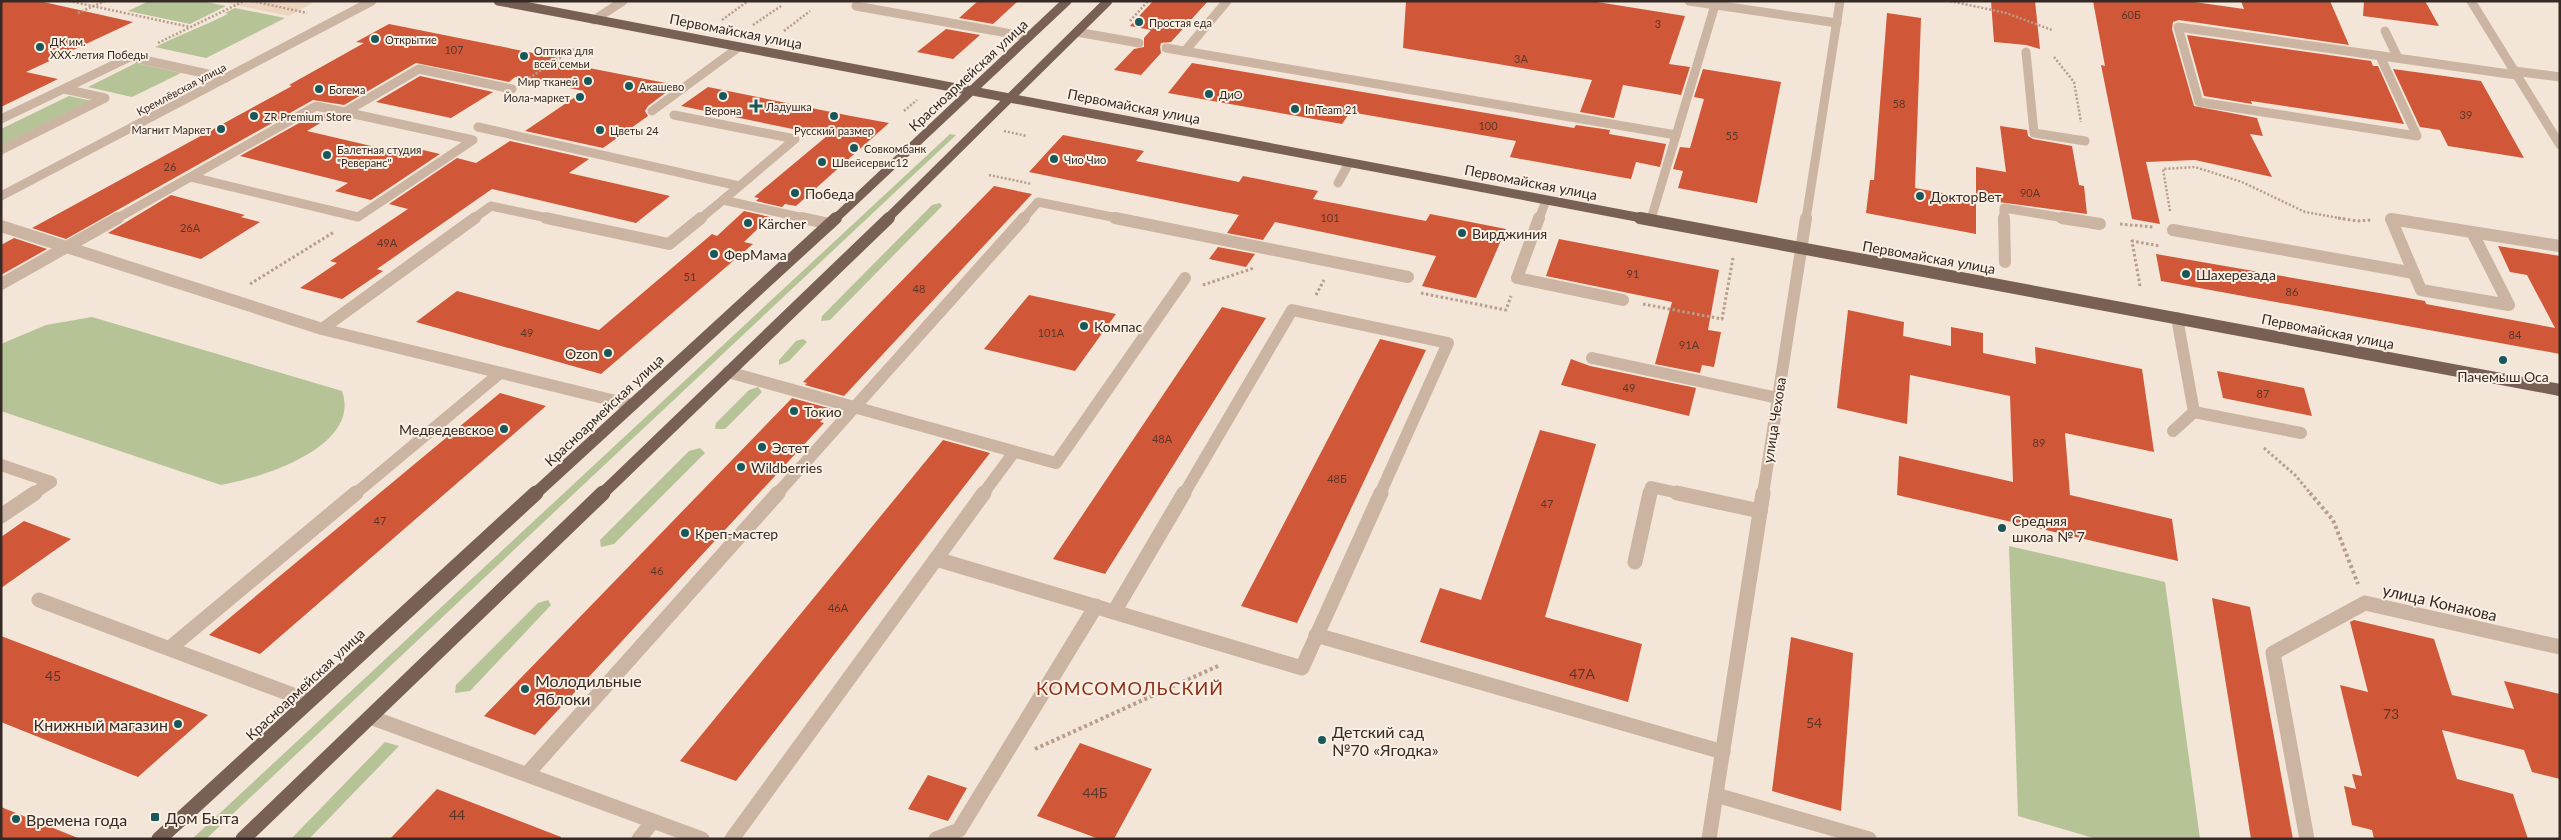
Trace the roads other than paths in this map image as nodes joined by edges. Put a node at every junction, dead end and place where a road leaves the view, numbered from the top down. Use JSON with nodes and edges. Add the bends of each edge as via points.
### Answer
{"nodes":[{"id":1,"x":372,"y":1,"type":"edge"},
{"id":2,"x":498,"y":1,"type":"edge"},
{"id":3,"x":624,"y":1,"type":"edge"},
{"id":4,"x":1067,"y":1,"type":"edge"},
{"id":5,"x":1108,"y":1,"type":"edge"},
{"id":6,"x":1227,"y":1,"type":"edge"},
{"id":7,"x":1689,"y":1,"type":"edge"},
{"id":8,"x":1840,"y":1,"type":"edge"},
{"id":9,"x":2471,"y":1,"type":"edge"},
{"id":10,"x":1715,"y":5,"type":"junction"},
{"id":11,"x":856,"y":6,"type":"dead end"},
{"id":12,"x":594,"y":20,"type":"junction"},
{"id":13,"x":1837,"y":23,"type":"junction"},
{"id":14,"x":1077,"y":32,"type":"junction"},
{"id":15,"x":2385,"y":32,"type":"dead end"},
{"id":16,"x":1029,"y":37,"type":"junction"},
{"id":17,"x":1139,"y":43,"type":"dead end"},
{"id":18,"x":739,"y":47,"type":"junction"},
{"id":19,"x":1166,"y":48,"type":"dead end"},
{"id":20,"x":1185,"y":51,"type":"junction"},
{"id":21,"x":2026,"y":52,"type":"dead end"},
{"id":22,"x":2380,"y":56,"type":"junction"},
{"id":23,"x":2398,"y":58,"type":"junction"},
{"id":24,"x":2515,"y":73,"type":"junction"},
{"id":25,"x":2560,"y":77,"type":"edge"},
{"id":26,"x":226,"y":78,"type":"junction"},
{"id":27,"x":64,"y":89,"type":"junction"},
{"id":28,"x":512,"y":89,"type":"dead end"},
{"id":29,"x":972,"y":92,"type":"junction"},
{"id":30,"x":1011,"y":98,"type":"junction"},
{"id":31,"x":652,"y":111,"type":"dead end"},
{"id":32,"x":345,"y":112,"type":"junction"},
{"id":33,"x":674,"y":115,"type":"dead end"},
{"id":34,"x":1,"y":119,"type":"edge"},
{"id":35,"x":478,"y":127,"type":"dead end"},
{"id":36,"x":1676,"y":135,"type":"junction"},
{"id":37,"x":2085,"y":141,"type":"road end"},
{"id":38,"x":2560,"y":146,"type":"edge"},
{"id":39,"x":1,"y":150,"type":"edge"},
{"id":40,"x":1349,"y":163,"type":"junction"},
{"id":41,"x":191,"y":177,"type":"junction"},
{"id":42,"x":1338,"y":183,"type":"dead end"},
{"id":43,"x":739,"y":186,"type":"junction"},
{"id":44,"x":1,"y":196,"type":"edge"},
{"id":45,"x":723,"y":200,"type":"junction"},
{"id":46,"x":1546,"y":200,"type":"junction"},
{"id":47,"x":1651,"y":220,"type":"junction"},
{"id":48,"x":830,"y":224,"type":"junction"},
{"id":49,"x":2100,"y":224,"type":"road end"},
{"id":50,"x":1,"y":226,"type":"edge"},
{"id":51,"x":2173,"y":230,"type":"road end"},
{"id":52,"x":2472,"y":232,"type":"junction"},
{"id":53,"x":2560,"y":246,"type":"edge"},
{"id":54,"x":66,"y":247,"type":"junction"},
{"id":55,"x":1801,"y":248,"type":"junction"},
{"id":56,"x":2005,"y":262,"type":"dead end"},
{"id":57,"x":2414,"y":273,"type":"junction"},
{"id":58,"x":1408,"y":276,"type":"dead end"},
{"id":59,"x":1185,"y":278,"type":"dead end"},
{"id":60,"x":1,"y":284,"type":"edge"},
{"id":61,"x":1623,"y":300,"type":"road end"},
{"id":62,"x":2177,"y":318,"type":"junction"},
{"id":63,"x":322,"y":330,"type":"junction"},
{"id":64,"x":1592,"y":358,"type":"dead end"},
{"id":65,"x":728,"y":372,"type":"junction"},
{"id":66,"x":500,"y":373,"type":"junction"},
{"id":67,"x":2560,"y":390,"type":"edge"},
{"id":68,"x":1778,"y":398,"type":"junction"},
{"id":69,"x":632,"y":405,"type":"junction"},
{"id":70,"x":855,"y":407,"type":"junction"},
{"id":71,"x":2194,"y":412,"type":"junction"},
{"id":72,"x":2173,"y":431,"type":"dead end"},
{"id":73,"x":2301,"y":433,"type":"dead end"},
{"id":74,"x":1014,"y":452,"type":"junction"},
{"id":75,"x":1,"y":464,"type":"edge"},
{"id":76,"x":1760,"y":511,"type":"junction"},
{"id":77,"x":1,"y":516,"type":"edge"},
{"id":78,"x":936,"y":559,"type":"junction"},
{"id":79,"x":1635,"y":562,"type":"dead end"},
{"id":80,"x":39,"y":600,"type":"dead end"},
{"id":81,"x":1096,"y":606,"type":"junction"},
{"id":82,"x":1114,"y":612,"type":"junction"},
{"id":83,"x":1316,"y":635,"type":"junction"},
{"id":84,"x":170,"y":648,"type":"junction"},
{"id":85,"x":2560,"y":648,"type":"edge"},
{"id":86,"x":309,"y":701,"type":"junction"},
{"id":87,"x":370,"y":717,"type":"junction"},
{"id":88,"x":1723,"y":752,"type":"junction"},
{"id":89,"x":527,"y":774,"type":"junction"},
{"id":90,"x":1716,"y":795,"type":"junction"},
{"id":91,"x":653,"y":821,"type":"junction"},
{"id":92,"x":159,"y":839,"type":"edge"},
{"id":93,"x":243,"y":839,"type":"edge"},
{"id":94,"x":639,"y":839,"type":"edge"},
{"id":95,"x":702,"y":839,"type":"edge"},
{"id":96,"x":732,"y":839,"type":"edge"},
{"id":97,"x":936,"y":839,"type":"edge"},
{"id":98,"x":1709,"y":839,"type":"edge"},
{"id":99,"x":1869,"y":839,"type":"edge"},
{"id":100,"x":2308,"y":839,"type":"edge"}],
"edges":[{"from":1,"to":26,"type":"street","name":"Кремлёвская улица"},
{"from":2,"to":12,"type":"main road","name":"Первомайская улица"},
{"from":3,"to":12,"type":"street"},
{"from":4,"to":16,"type":"main road","name":"Красноармейская улица"},
{"from":5,"to":14,"type":"main road"},
{"from":6,"to":20,"type":"street"},
{"from":7,"to":10,"type":"street"},
{"from":8,"to":13,"type":"street","name":"улица Чехова"},
{"from":9,"to":24,"type":"street"},
{"from":10,"to":13,"type":"street"},
{"from":10,"to":36,"type":"street"},
{"from":11,"to":16,"type":"street"},
{"from":12,"to":18,"type":"main road","name":"Первомайская улица"},
{"from":13,"to":55,"type":"street","name":"улица Чехова"},
{"from":14,"to":17,"type":"street"},
{"from":14,"to":30,"type":"main road"},
{"from":15,"to":23,"type":"street"},
{"from":16,"to":29,"type":"main road","name":"Красноармейская улица"},
{"from":18,"to":29,"type":"main road","name":"Первомайская улица"},
{"from":18,"to":31,"type":"street"},
{"from":19,"to":20,"type":"street"},
{"from":20,"to":36,"type":"street"},
{"from":21,"to":37,"type":"street","via":[[2034,133]]},
{"from":22,"to":22,"type":"street","via":[[2188,28],[2178,27],[2199,102],[2417,136]]},
{"from":22,"to":23,"type":"street"},
{"from":23,"to":24,"type":"street"},
{"from":24,"to":25,"type":"street"},
{"from":24,"to":38,"type":"street"},
{"from":26,"to":27,"type":"street","via":[[130,57]]},
{"from":26,"to":44,"type":"street","name":"Кремлёвская улица"},
{"from":27,"to":34,"type":"street"},
{"from":27,"to":39,"type":"street","via":[[105,98]]},
{"from":28,"to":32,"type":"street","via":[[419,69]]},
{"from":29,"to":30,"type":"main road","name":"Первомайская улица"},
{"from":29,"to":48,"type":"main road","name":"Красноармейская улица"},
{"from":30,"to":40,"type":"main road","name":"Первомайская улица"},
{"from":30,"to":65,"type":"main road"},
{"from":32,"to":41,"type":"street","via":[[316,106]]},
{"from":32,"to":41,"type":"street","via":[[473,140],[358,217]]},
{"from":33,"to":43,"type":"street","via":[[795,139]]},
{"from":35,"to":43,"type":"street"},
{"from":36,"to":47,"type":"street"},
{"from":40,"to":42,"type":"street"},
{"from":40,"to":46,"type":"main road","name":"Первомайская улица"},
{"from":41,"to":54,"type":"street"},
{"from":43,"to":45,"type":"street"},
{"from":45,"to":48,"type":"street"},
{"from":45,"to":63,"type":"street","via":[[669,244],[491,206]]},
{"from":46,"to":47,"type":"main road","name":"Первомайская улица"},
{"from":46,"to":61,"type":"street","via":[[1517,278]]},
{"from":47,"to":55,"type":"main road","name":"Первомайская улица"},
{"from":48,"to":69,"type":"main road","name":"Красноармейская улица"},
{"from":49,"to":56,"type":"street","via":[[2004,208]]},
{"from":50,"to":54,"type":"street"},
{"from":51,"to":57,"type":"street"},
{"from":52,"to":53,"type":"street"},
{"from":52,"to":57,"type":"street","via":[[2391,219]]},
{"from":52,"to":57,"type":"street","via":[[2509,305],[2421,290]]},
{"from":54,"to":60,"type":"street"},
{"from":54,"to":63,"type":"street"},
{"from":55,"to":62,"type":"main road","name":"Первомайская улица"},
{"from":55,"to":68,"type":"street","name":"улица Чехова"},
{"from":58,"to":70,"type":"street","via":[[1038,202]]},
{"from":59,"to":74,"type":"street","via":[[1056,463]]},
{"from":62,"to":67,"type":"main road","name":"Первомайская улица"},
{"from":62,"to":71,"type":"street"},
{"from":63,"to":66,"type":"street"},
{"from":64,"to":68,"type":"street"},
{"from":65,"to":70,"type":"street"},
{"from":65,"to":87,"type":"main road"},
{"from":66,"to":69,"type":"street"},
{"from":66,"to":84,"type":"street"},
{"from":68,"to":76,"type":"street","name":"улица Чехова"},
{"from":69,"to":86,"type":"main road","name":"Красноармейская улица"},
{"from":70,"to":74,"type":"street"},
{"from":70,"to":89,"type":"street"},
{"from":71,"to":72,"type":"street"},
{"from":71,"to":73,"type":"street"},
{"from":74,"to":78,"type":"street"},
{"from":75,"to":77,"type":"street","via":[[51,482]]},
{"from":76,"to":79,"type":"street","via":[[1651,487]]},
{"from":76,"to":88,"type":"street","name":"улица Чехова"},
{"from":78,"to":81,"type":"street"},
{"from":78,"to":96,"type":"street"},
{"from":80,"to":84,"type":"street"},
{"from":81,"to":82,"type":"street"},
{"from":81,"to":97,"type":"street","via":[[959,830]]},
{"from":82,"to":83,"type":"street","via":[[1302,668]]},
{"from":82,"to":83,"type":"street","via":[[1292,310],[1448,343]]},
{"from":83,"to":88,"type":"street"},
{"from":84,"to":86,"type":"street"},
{"from":85,"to":100,"type":"street","name":"улица Конакова","via":[[2365,603],[2273,653]]},
{"from":86,"to":92,"type":"main road","name":"Красноармейская улица"},
{"from":87,"to":89,"type":"street"},
{"from":87,"to":93,"type":"main road"},
{"from":88,"to":90,"type":"street","name":"улица Чехова"},
{"from":89,"to":91,"type":"street"},
{"from":90,"to":98,"type":"street","name":"улица Чехова"},
{"from":90,"to":99,"type":"street"},
{"from":91,"to":94,"type":"street"},
{"from":91,"to":95,"type":"street"}]}
